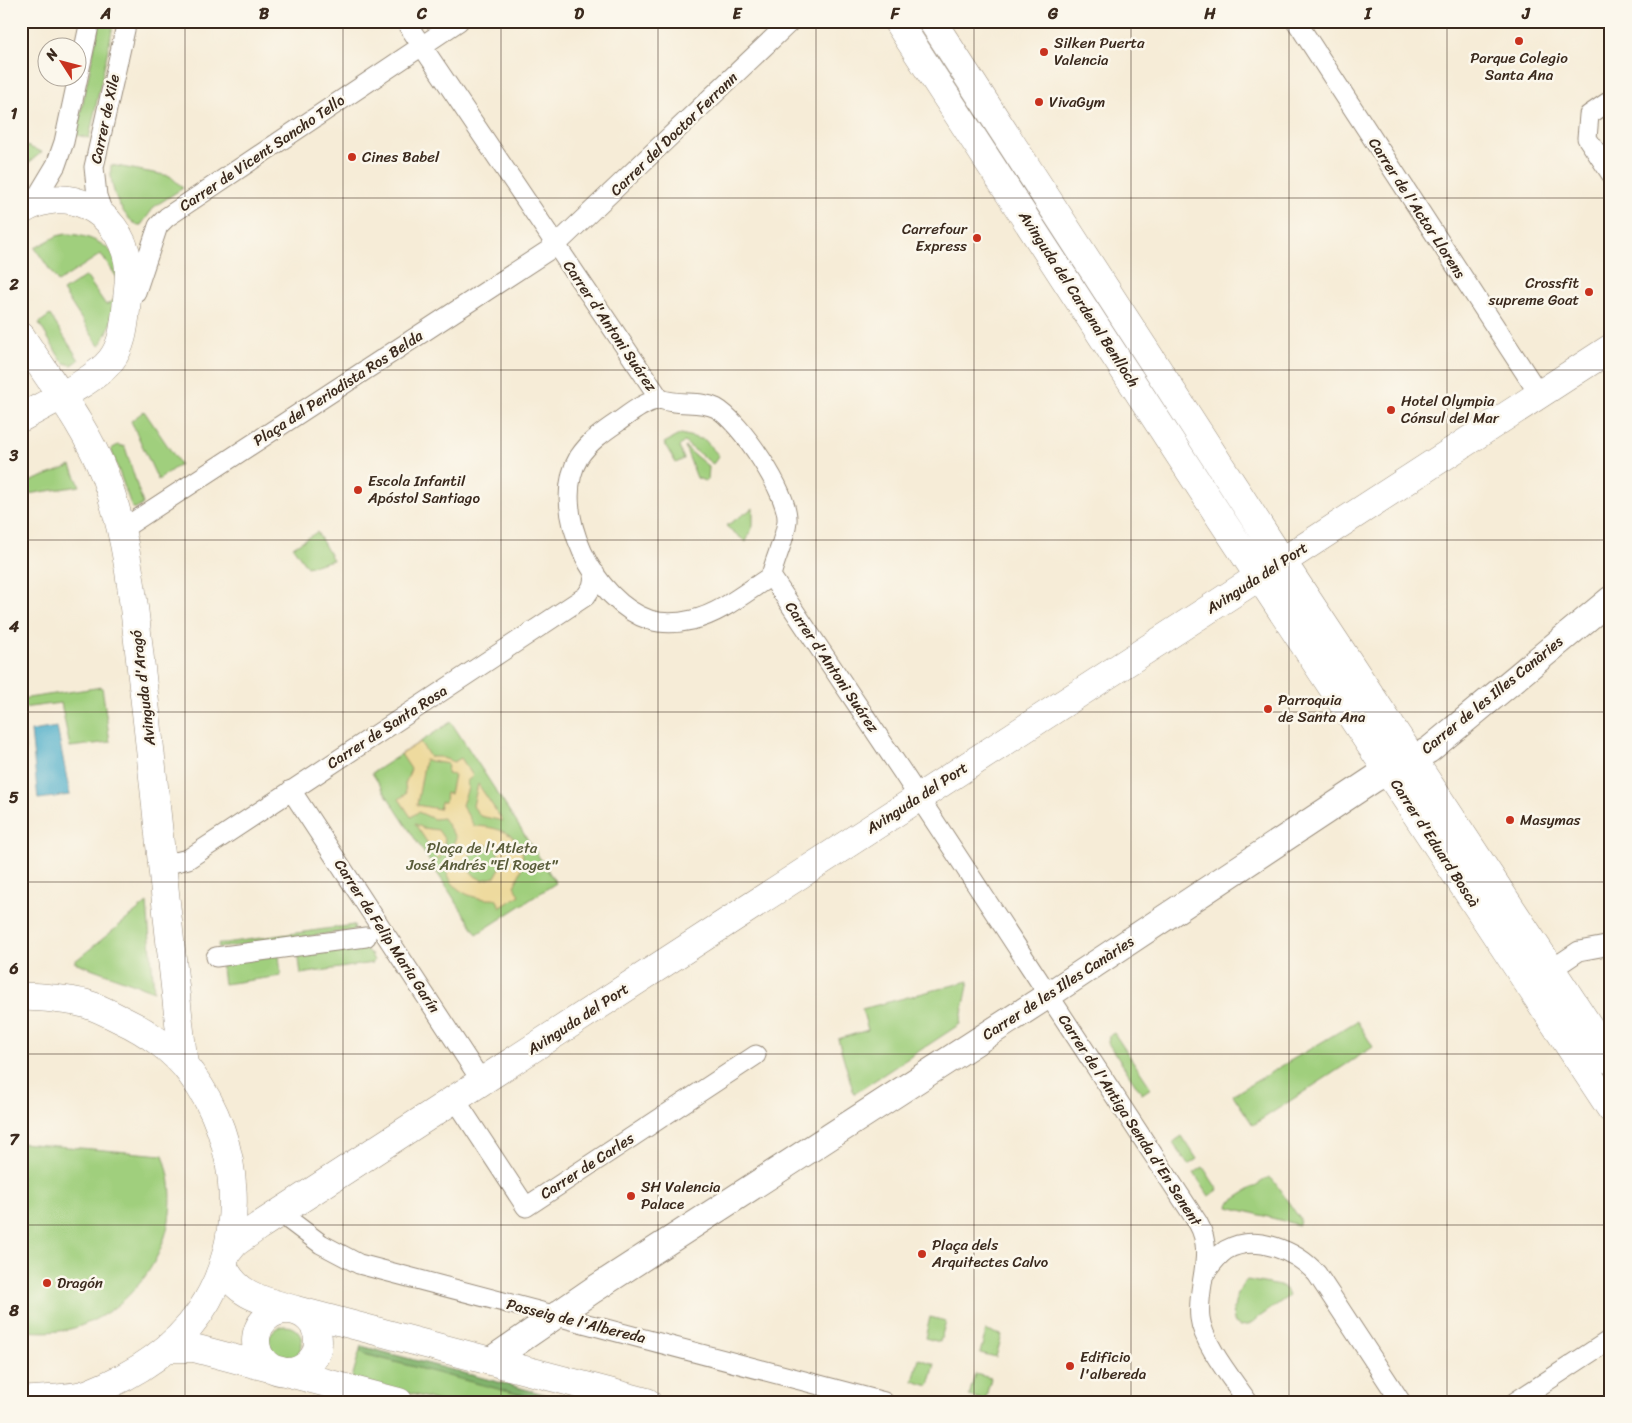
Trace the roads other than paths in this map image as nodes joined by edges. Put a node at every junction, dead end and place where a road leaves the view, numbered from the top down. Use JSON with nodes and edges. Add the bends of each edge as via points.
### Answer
{"nodes":[{"id":1,"x":90,"y":21,"type":"edge"},
{"id":2,"x":127,"y":21,"type":"edge"},
{"id":3,"x":405,"y":21,"type":"edge"},
{"id":4,"x":459,"y":21,"type":"edge"},
{"id":5,"x":791,"y":21,"type":"edge"},
{"id":6,"x":897,"y":21,"type":"edge"},
{"id":7,"x":932,"y":21,"type":"edge"},
{"id":8,"x":1296,"y":21,"type":"edge"},
{"id":9,"x":420,"y":46,"type":"junction"},
{"id":10,"x":1611,"y":100,"type":"edge"},
{"id":11,"x":1611,"y":174,"type":"edge"},
{"id":12,"x":26,"y":208,"type":"edge"},
{"id":13,"x":104,"y":216,"type":"junction"},
{"id":14,"x":556,"y":246,"type":"junction"},
{"id":15,"x":124,"y":329,"type":"junction"},
{"id":16,"x":21,"y":336,"type":"edge"},
{"id":17,"x":1611,"y":348,"type":"edge"},
{"id":18,"x":1540,"y":394,"type":"junction"},
{"id":19,"x":60,"y":396,"type":"junction"},
{"id":20,"x":660,"y":399,"type":"junction"},
{"id":21,"x":21,"y":418,"type":"edge"},
{"id":22,"x":120,"y":530,"type":"junction"},
{"id":23,"x":1282,"y":561,"type":"junction"},
{"id":24,"x":594,"y":573,"type":"junction"},
{"id":25,"x":771,"y":576,"type":"junction"},
{"id":26,"x":1260,"y":577,"type":"junction"},
{"id":27,"x":1611,"y":599,"type":"edge"},
{"id":28,"x":1413,"y":758,"type":"junction"},
{"id":29,"x":1388,"y":772,"type":"junction"},
{"id":30,"x":291,"y":790,"type":"junction"},
{"id":31,"x":918,"y":798,"type":"junction"},
{"id":32,"x":164,"y":865,"type":"junction"},
{"id":33,"x":366,"y":937,"type":"dead end"},
{"id":34,"x":1611,"y":944,"type":"edge"},
{"id":35,"x":216,"y":957,"type":"dead end"},
{"id":36,"x":1552,"y":969,"type":"junction"},
{"id":37,"x":1047,"y":996,"type":"junction"},
{"id":38,"x":21,"y":997,"type":"edge"},
{"id":39,"x":756,"y":1055,"type":"dead end"},
{"id":40,"x":1611,"y":1060,"type":"edge"},
{"id":41,"x":184,"y":1065,"type":"junction"},
{"id":42,"x":482,"y":1082,"type":"junction"},
{"id":43,"x":455,"y":1099,"type":"junction"},
{"id":44,"x":1611,"y":1109,"type":"edge"},
{"id":45,"x":280,"y":1213,"type":"junction"},
{"id":46,"x":225,"y":1259,"type":"junction"},
{"id":47,"x":1205,"y":1273,"type":"junction"},
{"id":48,"x":296,"y":1310,"type":"junction"},
{"id":49,"x":555,"y":1316,"type":"junction"},
{"id":50,"x":1611,"y":1339,"type":"edge"},
{"id":51,"x":169,"y":1348,"type":"junction"},
{"id":52,"x":491,"y":1360,"type":"junction"},
{"id":53,"x":280,"y":1372,"type":"junction"},
{"id":54,"x":21,"y":1401,"type":"edge"},
{"id":55,"x":399,"y":1402,"type":"edge"},
{"id":56,"x":647,"y":1402,"type":"edge"},
{"id":57,"x":884,"y":1402,"type":"edge"},
{"id":58,"x":1248,"y":1402,"type":"edge"},
{"id":59,"x":1401,"y":1402,"type":"edge"},
{"id":60,"x":1515,"y":1402,"type":"edge"}],
"edges":[{"from":1,"to":12,"type":"street","via":[[64,142],[56,165]]},
{"from":2,"to":13,"type":"street","name":"Carrer de Xile","via":[[94,167],[97,196]]},
{"from":3,"to":9,"type":"street","name":"Carrer d'Antoni Suárez"},
{"from":4,"to":9,"type":"street","name":"Carrer de Vicent Sancho Tello"},
{"from":5,"to":14,"type":"street","name":"Carrer del Doctor Ferrann"},
{"from":6,"to":26,"type":"main road","name":"Avinguda del Cardenal Benlloch"},
{"from":7,"to":23,"type":"main road","name":"Avinguda del Cardenal Benlloch"},
{"from":8,"to":18,"type":"street","name":"Carrer de l'Actor Llorens"},
{"from":9,"to":14,"type":"street","name":"Carrer d'Antoni Suárez"},
{"from":9,"to":15,"type":"street","name":"Carrer de Vicent Sancho Tello","via":[[167,217],[158,226],[153,239]]},
{"from":10,"to":11,"type":"street","via":[[1589,114],[1586,138]]},
{"from":12,"to":13,"type":"main road","via":[[58,198],[89,207]]},
{"from":13,"to":15,"type":"main road","via":[[124,244],[128,262]]},
{"from":14,"to":20,"type":"street","name":"Carrer d'Antoni Suárez"},
{"from":14,"to":22,"type":"street","name":"Plaça del Periodista Ros Belda"},
{"from":15,"to":19,"type":"main road","via":[[117,350],[103,369]]},
{"from":16,"to":19,"type":"main road","name":"Avinguda d'Aragó"},
{"from":17,"to":18,"type":"main road","name":"Avinguda del Port"},
{"from":18,"to":23,"type":"main road","name":"Avinguda del Port"},
{"from":19,"to":21,"type":"main road"},
{"from":19,"to":22,"type":"main road","name":"Avinguda d'Aragó","via":[[95,452],[114,503]]},
{"from":20,"to":24,"type":"street","via":[[647,402],[593,440],[578,459],[568,497],[570,514]]},
{"from":20,"to":25,"type":"street","name":"Carrer d'Antoni Suárez","via":[[678,404],[702,404],[727,415],[780,490],[787,520]]},
{"from":22,"to":32,"type":"main road","name":"Avinguda d'Aragó","via":[[133,602]]},
{"from":23,"to":26,"type":"main road","name":"Avinguda del Port"},
{"from":23,"to":28,"type":"main road","name":"Carrer d'Eduard Boscà"},
{"from":24,"to":25,"type":"street","via":[[616,599],[634,612],[651,620],[669,623],[707,615]]},
{"from":24,"to":30,"type":"street","name":"Carrer de Santa Rosa","via":[[592,587],[586,596]]},
{"from":25,"to":31,"type":"street","name":"Carrer d'Antoni Suárez"},
{"from":26,"to":29,"type":"main road","name":"Carrer d'Eduard Boscà"},
{"from":26,"to":31,"type":"main road","name":"Avinguda del Port"},
{"from":27,"to":28,"type":"street","name":"Carrer de les Illes Canàries","via":[[1429,750]]},
{"from":28,"to":29,"type":"street","name":"Carrer de les Illes Canàries"},
{"from":28,"to":36,"type":"main road","name":"Carrer d'Eduard Boscà"},
{"from":29,"to":37,"type":"street","name":"Carrer de les Illes Canàries"},
{"from":29,"to":44,"type":"main road","name":"Carrer d'Eduard Boscà"},
{"from":30,"to":32,"type":"street","name":"Carrer de Santa Rosa","via":[[188,858]]},
{"from":30,"to":42,"type":"street","name":"Carrer de Felip Maria Garín"},
{"from":31,"to":37,"type":"street","name":"Carrer de l'Antiga Senda d'En Senent"},
{"from":31,"to":42,"type":"main road","name":"Avinguda del Port"},
{"from":32,"to":41,"type":"main road","name":"Avinguda d'Aragó"},
{"from":33,"to":35,"type":"street"},
{"from":34,"to":36,"type":"street","via":[[1579,951]]},
{"from":36,"to":40,"type":"main road","name":"Carrer d'Eduard Boscà"},
{"from":37,"to":47,"type":"street","name":"Carrer de l'Antiga Senda d'En Senent","via":[[1198,1223],[1204,1234]]},
{"from":37,"to":49,"type":"street","name":"Carrer de les Illes Canàries"},
{"from":38,"to":41,"type":"main road","via":[[88,1004],[145,1031]]},
{"from":39,"to":43,"type":"street","name":"Carrer de Carles","via":[[526,1207]]},
{"from":41,"to":46,"type":"main road","via":[[222,1130],[234,1192]]},
{"from":42,"to":43,"type":"main road","name":"Avinguda del Port"},
{"from":43,"to":45,"type":"main road","name":"Avinguda del Port"},
{"from":45,"to":46,"type":"main road","name":"Avinguda del Port","via":[[235,1243]]},
{"from":45,"to":49,"type":"street","name":"Passeig de l'Albereda","via":[[326,1248],[359,1264]]},
{"from":46,"to":48,"type":"main road","via":[[229,1279],[248,1294]]},
{"from":46,"to":51,"type":"main road","via":[[200,1312]]},
{"from":47,"to":58,"type":"street","name":"Carrer de l'Antiga Senda d'En Senent","via":[[1199,1304],[1200,1320],[1206,1336]]},
{"from":47,"to":59,"type":"street","via":[[1226,1250],[1243,1243],[1281,1250],[1309,1265]]},
{"from":48,"to":52,"type":"main road"},
{"from":48,"to":53,"type":"main road","via":[[314,1323],[319,1343],[310,1363],[291,1372]]},
{"from":48,"to":53,"type":"main road","via":[[276,1311],[261,1324],[257,1333],[258,1352],[271,1368]]},
{"from":49,"to":52,"type":"street","name":"Carrer de les Illes Canàries"},
{"from":49,"to":57,"type":"street","name":"Passeig de l'Albereda"},
{"from":50,"to":60,"type":"street"},
{"from":51,"to":53,"type":"main road","via":[[194,1348]]},
{"from":51,"to":54,"type":"main road","via":[[150,1364],[87,1394]]},
{"from":52,"to":56,"type":"main road"},
{"from":53,"to":55,"type":"main road"}]}
